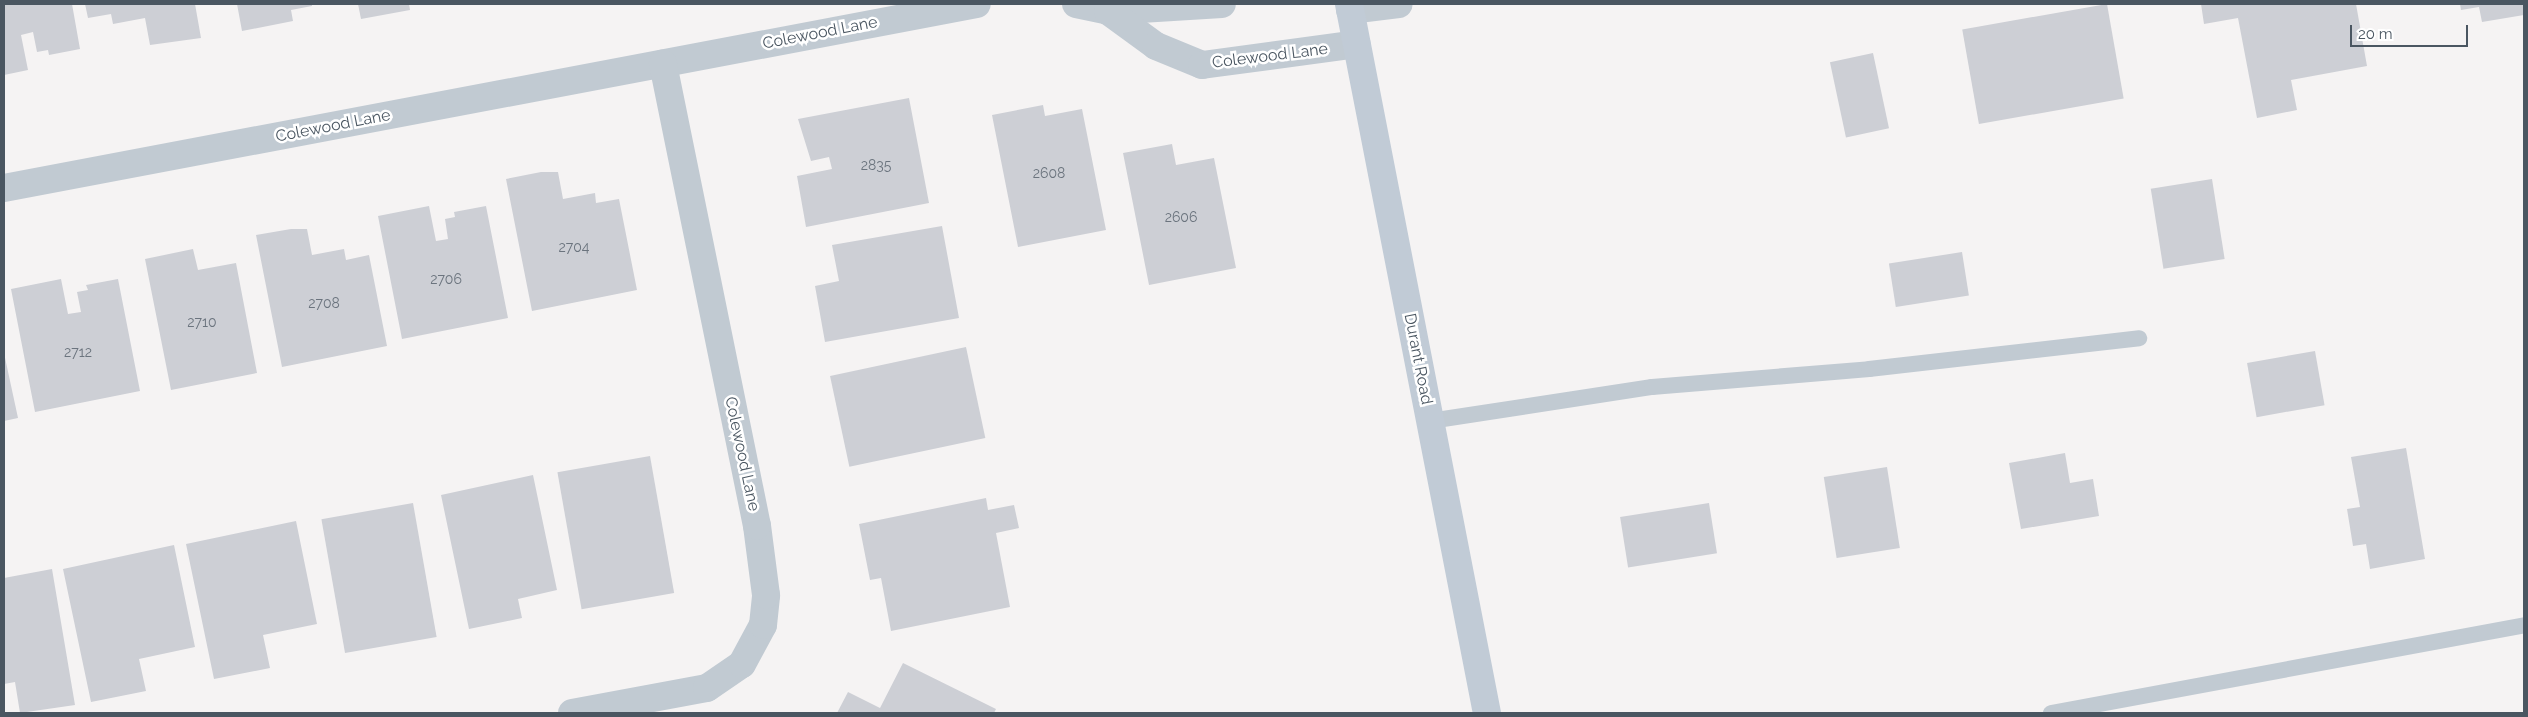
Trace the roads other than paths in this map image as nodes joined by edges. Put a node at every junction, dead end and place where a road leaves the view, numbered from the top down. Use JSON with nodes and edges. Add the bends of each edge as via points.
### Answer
{"nodes":[{"id":1,"x":977,"y":4,"type":"edge"},
{"id":2,"x":1076,"y":4,"type":"edge"},
{"id":3,"x":1222,"y":4,"type":"edge"},
{"id":4,"x":1399,"y":4,"type":"edge"},
{"id":5,"x":1350,"y":7,"type":"edge"},
{"id":6,"x":1108,"y":11,"type":"junction"},
{"id":7,"x":1357,"y":44,"type":"junction"},
{"id":8,"x":663,"y":63,"type":"junction"},
{"id":9,"x":4,"y":188,"type":"edge"},
{"id":10,"x":2139,"y":338,"type":"dead end"},
{"id":11,"x":1430,"y":421,"type":"junction"},
{"id":12,"x":2524,"y":625,"type":"edge"},
{"id":13,"x":1492,"y":708,"type":"edge"},
{"id":14,"x":572,"y":713,"type":"edge"},
{"id":15,"x":2050,"y":713,"type":"edge"}],
"edges":[{"from":1,"to":8,"type":"street","name":"Colewood Lane"},
{"from":2,"to":6,"type":"street","name":"Colewood Lane"},
{"from":3,"to":6,"type":"street","name":"Colewood Lane"},
{"from":4,"to":5,"type":"street"},
{"from":5,"to":7,"type":"street","name":"Durant Road"},
{"from":6,"to":7,"type":"street","name":"Colewood Lane","via":[[1156,46],[1202,65]]},
{"from":7,"to":11,"type":"street","name":"Durant Road"},
{"from":8,"to":9,"type":"street","name":"Colewood Lane"},
{"from":8,"to":14,"type":"street","name":"Colewood Lane","via":[[757,526],[766,594],[763,625],[742,664],[707,688]]},
{"from":10,"to":11,"type":"lane","via":[[1869,369],[1642,388]]},
{"from":11,"to":13,"type":"street","name":"Durant Road"},
{"from":12,"to":15,"type":"lane"}]}
